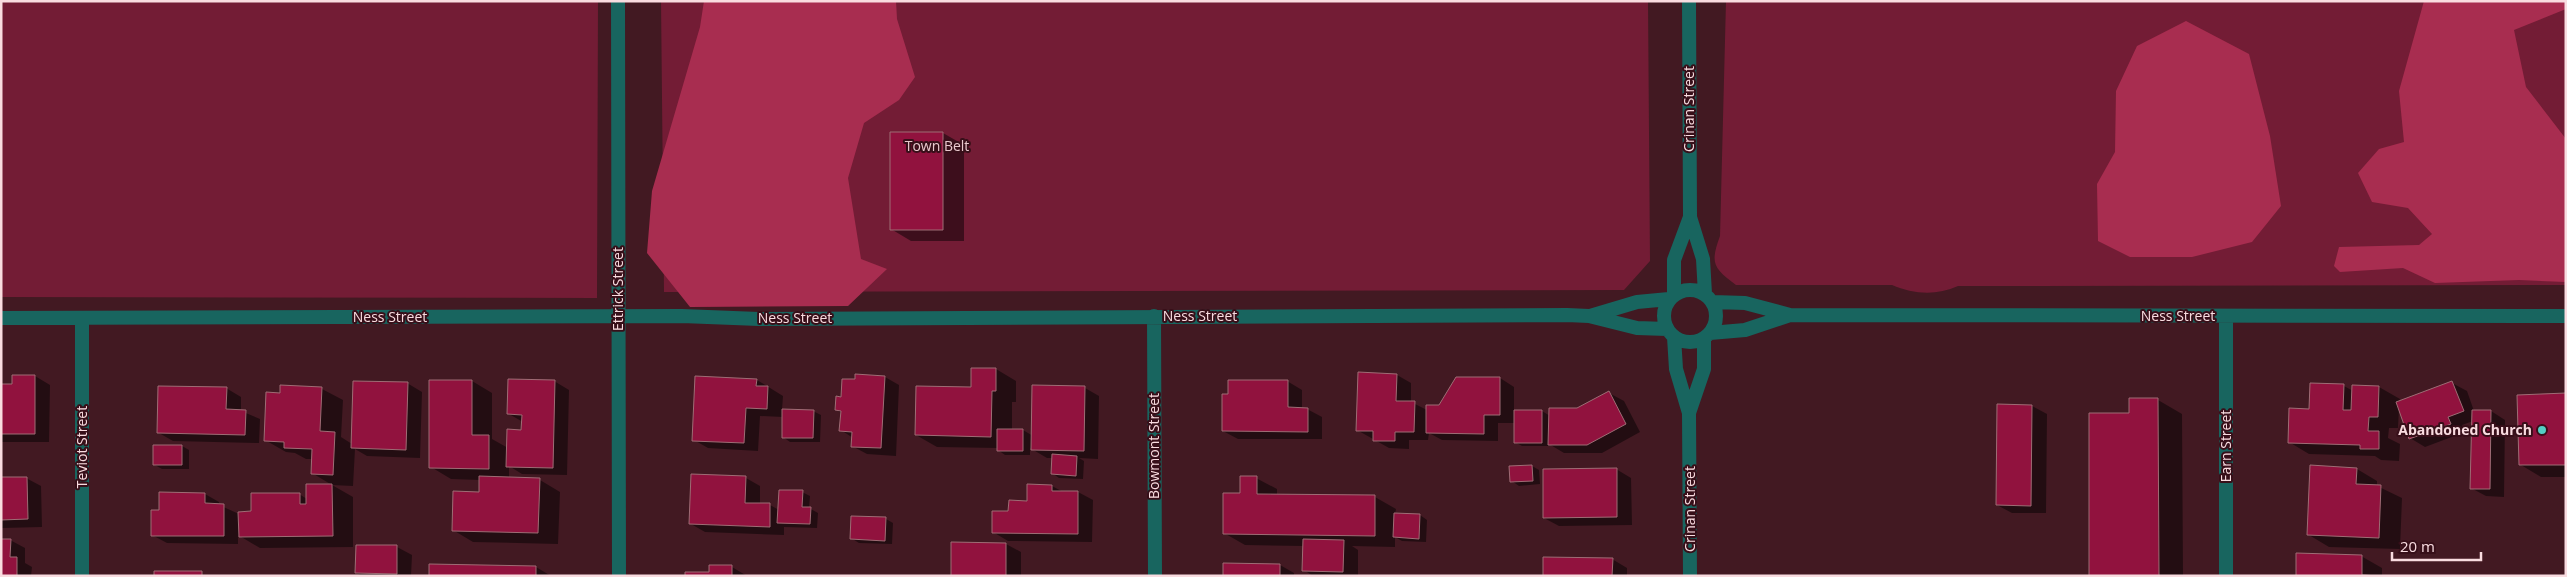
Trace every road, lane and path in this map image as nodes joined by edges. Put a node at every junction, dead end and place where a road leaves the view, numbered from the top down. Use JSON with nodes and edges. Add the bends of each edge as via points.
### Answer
{"nodes":[{"id":1,"x":618,"y":1,"type":"edge"},
{"id":2,"x":1688,"y":1,"type":"edge"},
{"id":3,"x":1690,"y":217,"type":"junction"},
{"id":4,"x":1672,"y":297,"type":"junction"},
{"id":5,"x":1709,"y":298,"type":"junction"},
{"id":6,"x":1790,"y":315,"type":"junction"},
{"id":7,"x":1154,"y":316,"type":"junction"},
{"id":8,"x":1589,"y":316,"type":"junction"},
{"id":9,"x":2226,"y":316,"type":"junction"},
{"id":10,"x":2566,"y":316,"type":"edge"},
{"id":11,"x":1,"y":318,"type":"edge"},
{"id":12,"x":82,"y":318,"type":"junction"},
{"id":13,"x":618,"y":318,"type":"junction"},
{"id":14,"x":1671,"y":333,"type":"junction"},
{"id":15,"x":1707,"y":336,"type":"junction"},
{"id":16,"x":1690,"y":413,"type":"junction"},
{"id":17,"x":82,"y":576,"type":"edge"},
{"id":18,"x":619,"y":576,"type":"edge"},
{"id":19,"x":1154,"y":576,"type":"edge"},
{"id":20,"x":1690,"y":576,"type":"edge"},
{"id":21,"x":2226,"y":576,"type":"edge"}],
"edges":[{"from":1,"to":13,"type":"street","name":"Ettrick Street"},
{"from":2,"to":3,"type":"street","name":"Crinan Street"},
{"from":3,"to":4,"type":"street","name":"Crinan Street","via":[[1674,260]]},
{"from":3,"to":5,"type":"street","name":"Crinan Street","via":[[1703,259]]},
{"from":4,"to":5,"type":"street","via":[[1690,289]]},
{"from":4,"to":8,"type":"street","name":"Ness Street","via":[[1637,302]]},
{"from":4,"to":14,"type":"street","via":[[1664,314]]},
{"from":5,"to":6,"type":"street","name":"Ness Street","via":[[1745,303]]},
{"from":5,"to":15,"type":"street","via":[[1717,313],[1716,324]]},
{"from":6,"to":9,"type":"street","name":"Ness Street"},
{"from":6,"to":15,"type":"street","name":"Ness Street","via":[[1745,330]]},
{"from":7,"to":8,"type":"street","name":"Ness Street"},
{"from":7,"to":13,"type":"street","name":"Ness Street"},
{"from":7,"to":19,"type":"street","name":"Bowmont Street"},
{"from":8,"to":14,"type":"street","name":"Ness Street"},
{"from":9,"to":10,"type":"street","name":"Ness Street"},
{"from":9,"to":21,"type":"street","name":"Earn Street"},
{"from":11,"to":12,"type":"street","name":"Ness Street"},
{"from":12,"to":13,"type":"street","name":"Ness Street"},
{"from":12,"to":17,"type":"street","name":"Teviot Street"},
{"from":13,"to":18,"type":"street","name":"Ettrick Street"},
{"from":14,"to":15,"type":"street","via":[[1689,342]]},
{"from":14,"to":16,"type":"street","name":"Crinan Street","via":[[1676,369]]},
{"from":15,"to":16,"type":"street","name":"Crinan Street","via":[[1704,369]]},
{"from":16,"to":20,"type":"street","name":"Crinan Street"}]}
